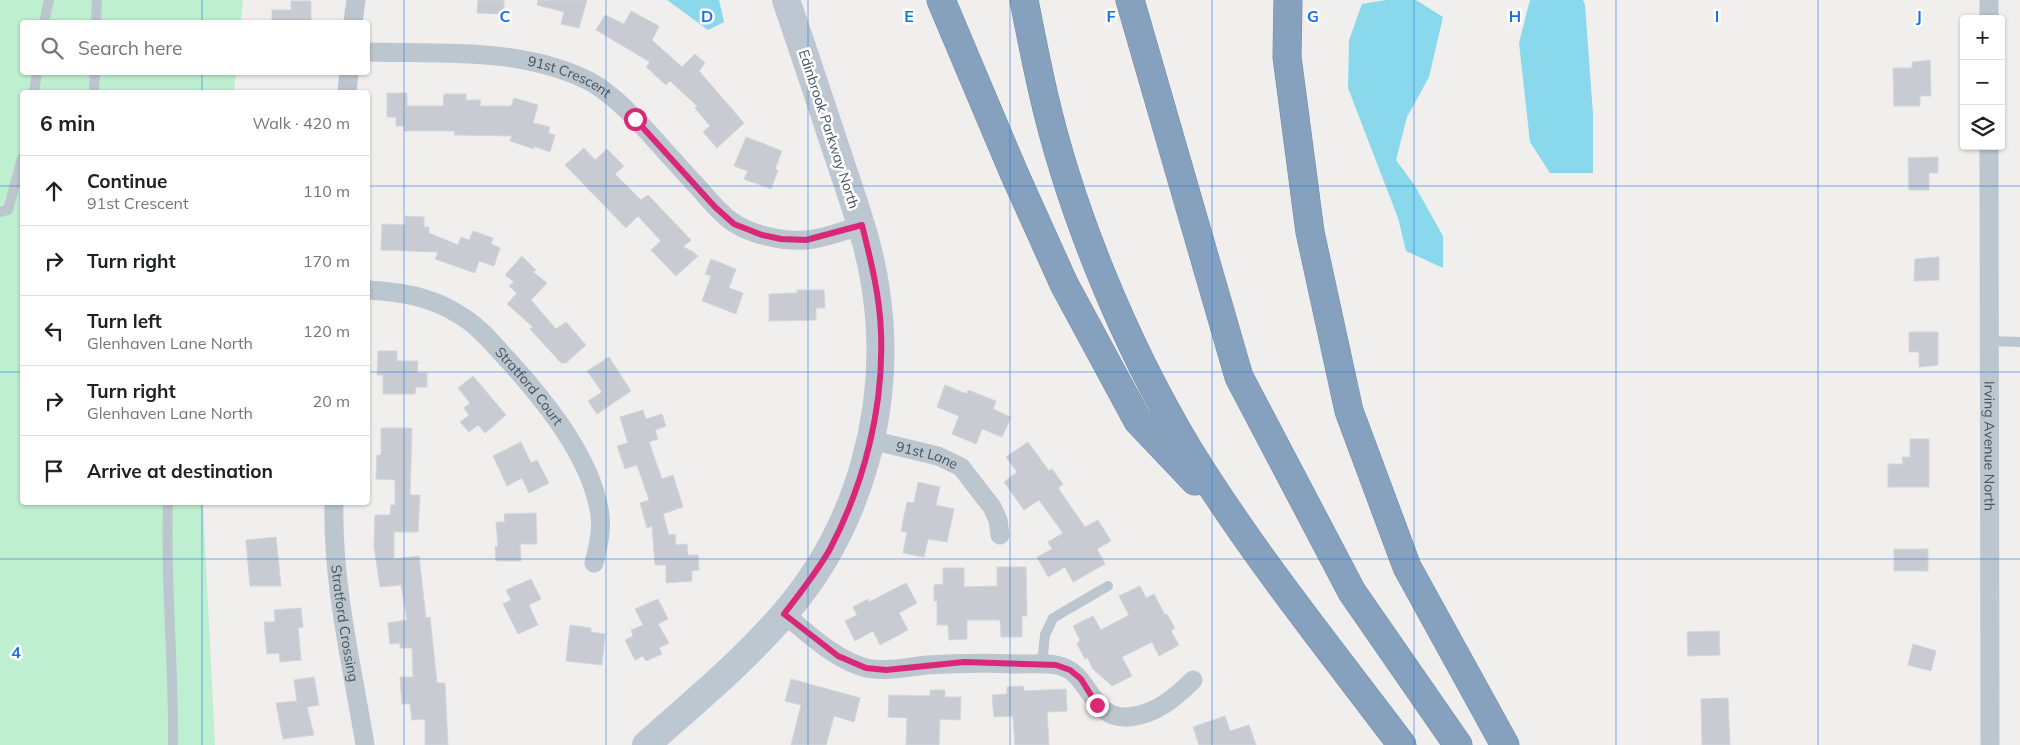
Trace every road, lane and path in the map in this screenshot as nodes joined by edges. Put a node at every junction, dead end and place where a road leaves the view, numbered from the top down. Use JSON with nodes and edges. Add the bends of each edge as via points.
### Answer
{"nodes":[{"id":1,"x":49,"y":0,"type":"edge"},
{"id":2,"x":97,"y":0,"type":"edge"},
{"id":3,"x":356,"y":0,"type":"edge"},
{"id":4,"x":786,"y":0,"type":"edge"},
{"id":5,"x":941,"y":0,"type":"edge"},
{"id":6,"x":1024,"y":0,"type":"edge"},
{"id":7,"x":1130,"y":0,"type":"edge"},
{"id":8,"x":1288,"y":0,"type":"edge"},
{"id":9,"x":1989,"y":0,"type":"edge"},
{"id":10,"x":1989,"y":15,"type":"edge"},
{"id":11,"x":44,"y":20,"type":"edge"},
{"id":12,"x":96,"y":20,"type":"edge"},
{"id":13,"x":354,"y":20,"type":"edge"},
{"id":14,"x":370,"y":52,"type":"edge"},
{"id":15,"x":37,"y":75,"type":"edge"},
{"id":16,"x":95,"y":75,"type":"edge"},
{"id":17,"x":349,"y":75,"type":"edge"},
{"id":18,"x":34,"y":90,"type":"edge"},
{"id":19,"x":94,"y":90,"type":"edge"},
{"id":20,"x":347,"y":90,"type":"edge"},
{"id":21,"x":1990,"y":150,"type":"edge"},
{"id":22,"x":20,"y":165,"type":"edge"},
{"id":23,"x":0,"y":212,"type":"edge"},
{"id":24,"x":862,"y":225,"type":"junction"},
{"id":25,"x":370,"y":290,"type":"edge"},
{"id":26,"x":1990,"y":341,"type":"junction"},
{"id":27,"x":2020,"y":342,"type":"edge"},
{"id":28,"x":871,"y":440,"type":"junction"},
{"id":29,"x":168,"y":505,"type":"edge"},
{"id":30,"x":334,"y":505,"type":"edge"},
{"id":31,"x":1239,"y":528,"type":"junction"},
{"id":32,"x":1000,"y":535,"type":"dead end"},
{"id":33,"x":594,"y":563,"type":"dead end"},
{"id":34,"x":1108,"y":586,"type":"dead end"},
{"id":35,"x":784,"y":614,"type":"junction"},
{"id":36,"x":1042,"y":665,"type":"junction"},
{"id":37,"x":1193,"y":680,"type":"dead end"},
{"id":38,"x":173,"y":745,"type":"edge"},
{"id":39,"x":365,"y":745,"type":"edge"},
{"id":40,"x":646,"y":745,"type":"edge"},
{"id":41,"x":1402,"y":745,"type":"edge"},
{"id":42,"x":1458,"y":745,"type":"edge"},
{"id":43,"x":1505,"y":745,"type":"edge"},
{"id":44,"x":1990,"y":745,"type":"edge"}],
"edges":[{"from":1,"to":11,"type":"lane"},
{"from":2,"to":12,"type":"lane"},
{"from":3,"to":13,"type":"street"},
{"from":4,"to":24,"type":"street","name":"Edinbrook Parkway North"},
{"from":5,"to":31,"type":"highway","via":[[1064,284],[1138,421]]},
{"from":6,"to":31,"type":"highway","via":[[1043,93],[1069,185],[1102,275],[1142,362],[1188,447]]},
{"from":7,"to":42,"type":"highway","via":[[1239,377],[1352,592]]},
{"from":8,"to":43,"type":"highway","via":[[1287,58],[1310,232],[1348,411],[1407,567]]},
{"from":9,"to":10,"type":"street"},
{"from":14,"to":24,"type":"street","name":"91st Crescent","via":[[510,56],[537,61],[592,83],[614,99],[734,224],[762,235],[806,240]]},
{"from":15,"to":18,"type":"lane"},
{"from":16,"to":19,"type":"lane"},
{"from":17,"to":20,"type":"street"},
{"from":21,"to":26,"type":"street","name":"Irving Avenue North"},
{"from":22,"to":23,"type":"lane","via":[[8,210]]},
{"from":24,"to":28,"type":"street","name":"Edinbrook Parkway North","via":[[876,290],[881,334],[879,384]]},
{"from":25,"to":33,"type":"street","name":"Stratford Court","via":[[411,294],[459,314],[479,329],[530,385],[570,440],[595,494],[600,538]]},
{"from":26,"to":27,"type":"lane"},
{"from":26,"to":44,"type":"street","name":"Irving Avenue North"},
{"from":28,"to":32,"type":"street","name":"91st Lane","via":[[938,456],[961,467],[992,507]]},
{"from":28,"to":35,"type":"street","name":"Edinbrook Parkway North","via":[[860,480],[833,542]]},
{"from":29,"to":38,"type":"lane"},
{"from":30,"to":39,"type":"street","name":"Stratford Crossing","via":[[338,574]]},
{"from":31,"to":41,"type":"highway"},
{"from":34,"to":36,"type":"lane","via":[[1053,618],[1045,635]]},
{"from":35,"to":36,"type":"street","via":[[838,656],[866,668],[886,670],[964,662]]},
{"from":35,"to":40,"type":"street","name":"Edinbrook Parkway North","via":[[735,664]]},
{"from":36,"to":37,"type":"street","via":[[1070,670],[1081,679],[1097,705],[1112,715],[1128,717],[1153,711],[1176,698]]}]}
